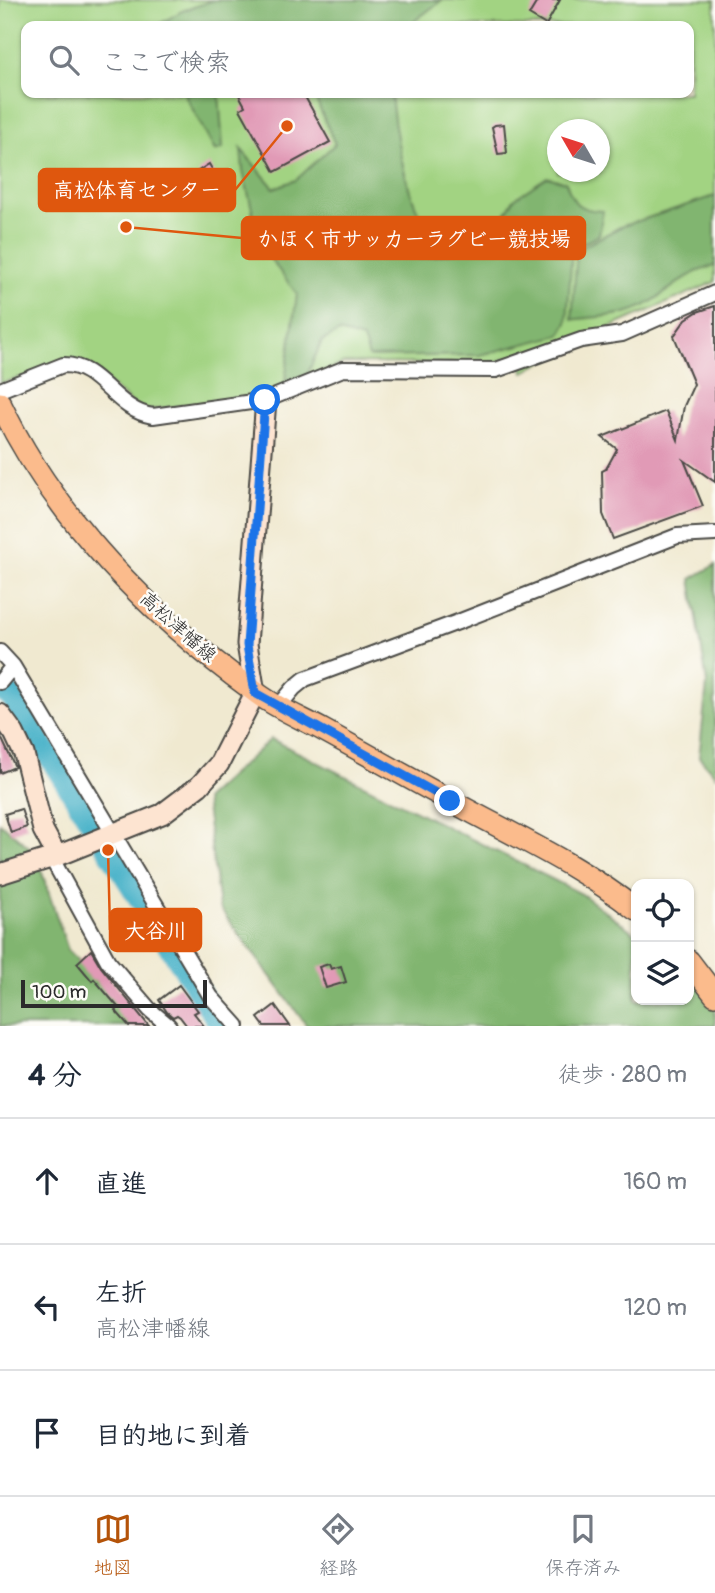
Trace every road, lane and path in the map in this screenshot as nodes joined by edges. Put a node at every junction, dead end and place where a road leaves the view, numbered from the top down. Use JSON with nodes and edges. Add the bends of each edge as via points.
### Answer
{"nodes":[{"id":1,"x":715,"y":293,"type":"edge"},
{"id":2,"x":0,"y":390,"type":"edge"},
{"id":3,"x":265,"y":400,"type":"junction"},
{"id":4,"x":0,"y":403,"type":"edge"},
{"id":5,"x":715,"y":534,"type":"edge"},
{"id":6,"x":0,"y":652,"type":"edge"},
{"id":7,"x":7,"y":673,"type":"edge"},
{"id":8,"x":255,"y":693,"type":"junction"},
{"id":9,"x":279,"y":706,"type":"junction"},
{"id":10,"x":0,"y":714,"type":"edge"},
{"id":11,"x":107,"y":835,"type":"junction"},
{"id":12,"x":54,"y":856,"type":"junction"},
{"id":13,"x":0,"y":874,"type":"edge"},
{"id":14,"x":631,"y":906,"type":"edge"},
{"id":15,"x":694,"y":968,"type":"edge"},
{"id":16,"x":715,"y":995,"type":"edge"},
{"id":17,"x":169,"y":1026,"type":"edge"},
{"id":18,"x":237,"y":1026,"type":"edge"}],
"edges":[{"from":1,"to":3,"type":"street","via":[[622,334],[582,340],[496,370],[343,369]]},
{"from":2,"to":3,"type":"street","via":[[73,365],[141,414]]},
{"from":3,"to":8,"type":"street","via":[[247,645]]},
{"from":4,"to":8,"type":"main road","name":"高松津幡線","via":[[44,481],[82,530],[174,626]]},
{"from":5,"to":9,"type":"street","via":[[677,536],[305,679]]},
{"from":6,"to":7,"type":"street"},
{"from":7,"to":11,"type":"street"},
{"from":8,"to":9,"type":"main road","name":"高松津幡線"},
{"from":8,"to":11,"type":"street","via":[[219,764],[199,786],[162,814]]},
{"from":9,"to":14,"type":"main road","name":"高松津幡線","via":[[555,857]]},
{"from":10,"to":12,"type":"street","via":[[15,733],[23,754]]},
{"from":11,"to":12,"type":"street"},
{"from":11,"to":18,"type":"street","via":[[211,997]]},
{"from":12,"to":13,"type":"street"},
{"from":12,"to":17,"type":"street","via":[[108,961]]},
{"from":15,"to":16,"type":"main road"}]}
